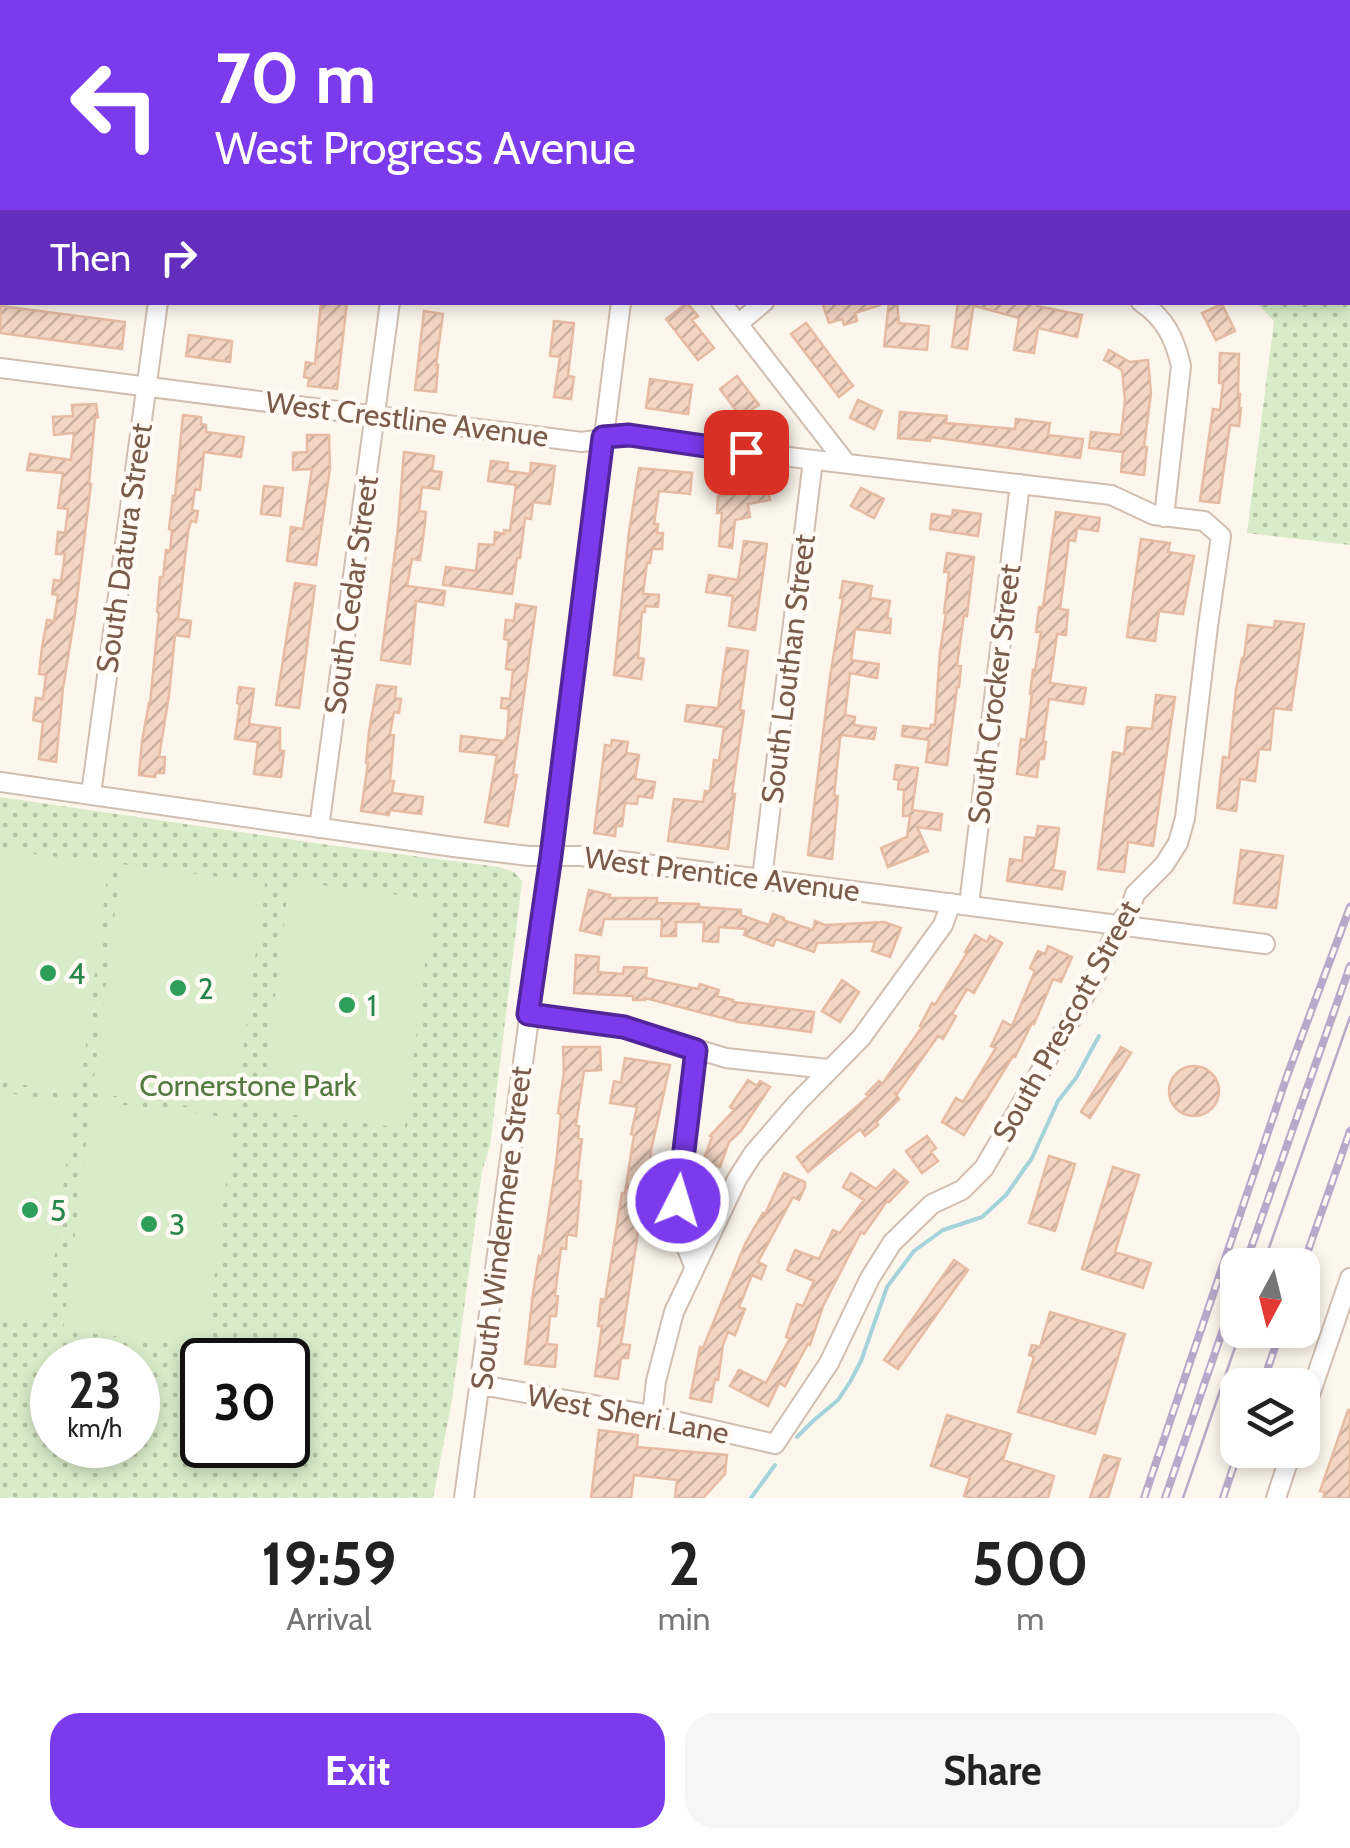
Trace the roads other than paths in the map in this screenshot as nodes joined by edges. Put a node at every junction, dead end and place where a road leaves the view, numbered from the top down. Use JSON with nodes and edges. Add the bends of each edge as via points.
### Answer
{"nodes":[{"id":1,"x":158,"y":305,"type":"edge"},
{"id":2,"x":390,"y":305,"type":"edge"},
{"id":3,"x":621,"y":305,"type":"edge"},
{"id":4,"x":723,"y":305,"type":"edge"},
{"id":5,"x":760,"y":305,"type":"edge"},
{"id":6,"x":1145,"y":305,"type":"edge"},
{"id":7,"x":738,"y":324,"type":"junction"},
{"id":8,"x":0,"y":368,"type":"edge"},
{"id":9,"x":146,"y":387,"type":"junction"},
{"id":10,"x":375,"y":414,"type":"junction"},
{"id":11,"x":603,"y":437,"type":"junction"},
{"id":12,"x":814,"y":460,"type":"junction"},
{"id":13,"x":846,"y":464,"type":"junction"},
{"id":14,"x":1020,"y":484,"type":"junction"},
{"id":15,"x":1164,"y":516,"type":"junction"},
{"id":16,"x":1222,"y":536,"type":"joint"},
{"id":17,"x":0,"y":782,"type":"edge"},
{"id":18,"x":92,"y":794,"type":"junction"},
{"id":19,"x":319,"y":828,"type":"junction"},
{"id":20,"x":551,"y":856,"type":"junction"},
{"id":21,"x":762,"y":878,"type":"junction"},
{"id":22,"x":960,"y":904,"type":"junction"},
{"id":23,"x":1119,"y":925,"type":"junction"},
{"id":24,"x":1266,"y":944,"type":"dead end"},
{"id":25,"x":528,"y":1014,"type":"junction"},
{"id":26,"x":696,"y":1050,"type":"junction"},
{"id":27,"x":828,"y":1068,"type":"junction"},
{"id":28,"x":694,"y":1266,"type":"junction"},
{"id":29,"x":1350,"y":1278,"type":"edge"},
{"id":30,"x":1319,"y":1368,"type":"edge"},
{"id":31,"x":481,"y":1385,"type":"junction"},
{"id":32,"x":652,"y":1416,"type":"junction"},
{"id":33,"x":775,"y":1444,"type":"joint"},
{"id":34,"x":1286,"y":1468,"type":"edge"},
{"id":35,"x":464,"y":1498,"type":"edge"},
{"id":36,"x":1276,"y":1498,"type":"edge"}],
"edges":[{"from":1,"to":9,"type":"street","name":"South Datura Street"},
{"from":2,"to":10,"type":"street","name":"South Cedar Street"},
{"from":3,"to":11,"type":"street","name":"South Windermere Street"},
{"from":4,"to":7,"type":"street"},
{"from":5,"to":7,"type":"street"},
{"from":6,"to":15,"type":"street","via":[[1170,330],[1181,366]]},
{"from":7,"to":13,"type":"street"},
{"from":8,"to":9,"type":"street","name":"West Crestline Avenue"},
{"from":9,"to":10,"type":"street","name":"West Crestline Avenue"},
{"from":9,"to":18,"type":"street","name":"South Datura Street"},
{"from":10,"to":11,"type":"street","name":"West Crestline Avenue","via":[[582,442]]},
{"from":10,"to":19,"type":"street","name":"South Cedar Street"},
{"from":11,"to":12,"type":"street","name":"West Crestline Avenue"},
{"from":11,"to":20,"type":"street","name":"South Windermere Street"},
{"from":12,"to":13,"type":"street","name":"West Crestline Avenue"},
{"from":12,"to":21,"type":"street","name":"South Louthan Street"},
{"from":13,"to":14,"type":"street","name":"West Crestline Avenue"},
{"from":14,"to":15,"type":"street","name":"West Crestline Avenue","via":[[1111,494]]},
{"from":14,"to":22,"type":"street","name":"South Crocker Street"},
{"from":15,"to":16,"type":"street","name":"West Crestline Avenue","via":[[1204,521]]},
{"from":16,"to":23,"type":"street","name":"South Prescott Street","via":[[1185,818],[1164,866],[1135,894]]},
{"from":17,"to":18,"type":"street","name":"West Prentice Avenue"},
{"from":18,"to":19,"type":"street","name":"West Prentice Avenue"},
{"from":19,"to":20,"type":"street","name":"West Prentice Avenue"},
{"from":20,"to":21,"type":"street","name":"West Prentice Avenue"},
{"from":20,"to":25,"type":"street","name":"South Windermere Street"},
{"from":21,"to":22,"type":"street","name":"West Prentice Avenue"},
{"from":22,"to":23,"type":"street","name":"West Prentice Avenue"},
{"from":22,"to":27,"type":"street","name":"South Crocker Street","via":[[861,1038]]},
{"from":23,"to":24,"type":"street","name":"West Prentice Avenue"},
{"from":23,"to":33,"type":"street","name":"South Prescott Street","via":[[984,1168],[892,1243],[829,1363]]},
{"from":25,"to":26,"type":"street","via":[[624,1027]]},
{"from":25,"to":31,"type":"street","name":"South Windermere Street"},
{"from":26,"to":27,"type":"street"},
{"from":26,"to":28,"type":"street","via":[[678,1201]]},
{"from":27,"to":28,"type":"street","name":"South Crocker Street","via":[[753,1154]]},
{"from":28,"to":32,"type":"street","name":"South Crocker Street","via":[[664,1343]]},
{"from":29,"to":30,"type":"street"},
{"from":31,"to":32,"type":"street","name":"West Sheri Lane"},
{"from":31,"to":35,"type":"street","name":"South Windermere Street"},
{"from":32,"to":33,"type":"street","name":"West Sheri Lane"},
{"from":34,"to":36,"type":"street"}]}
